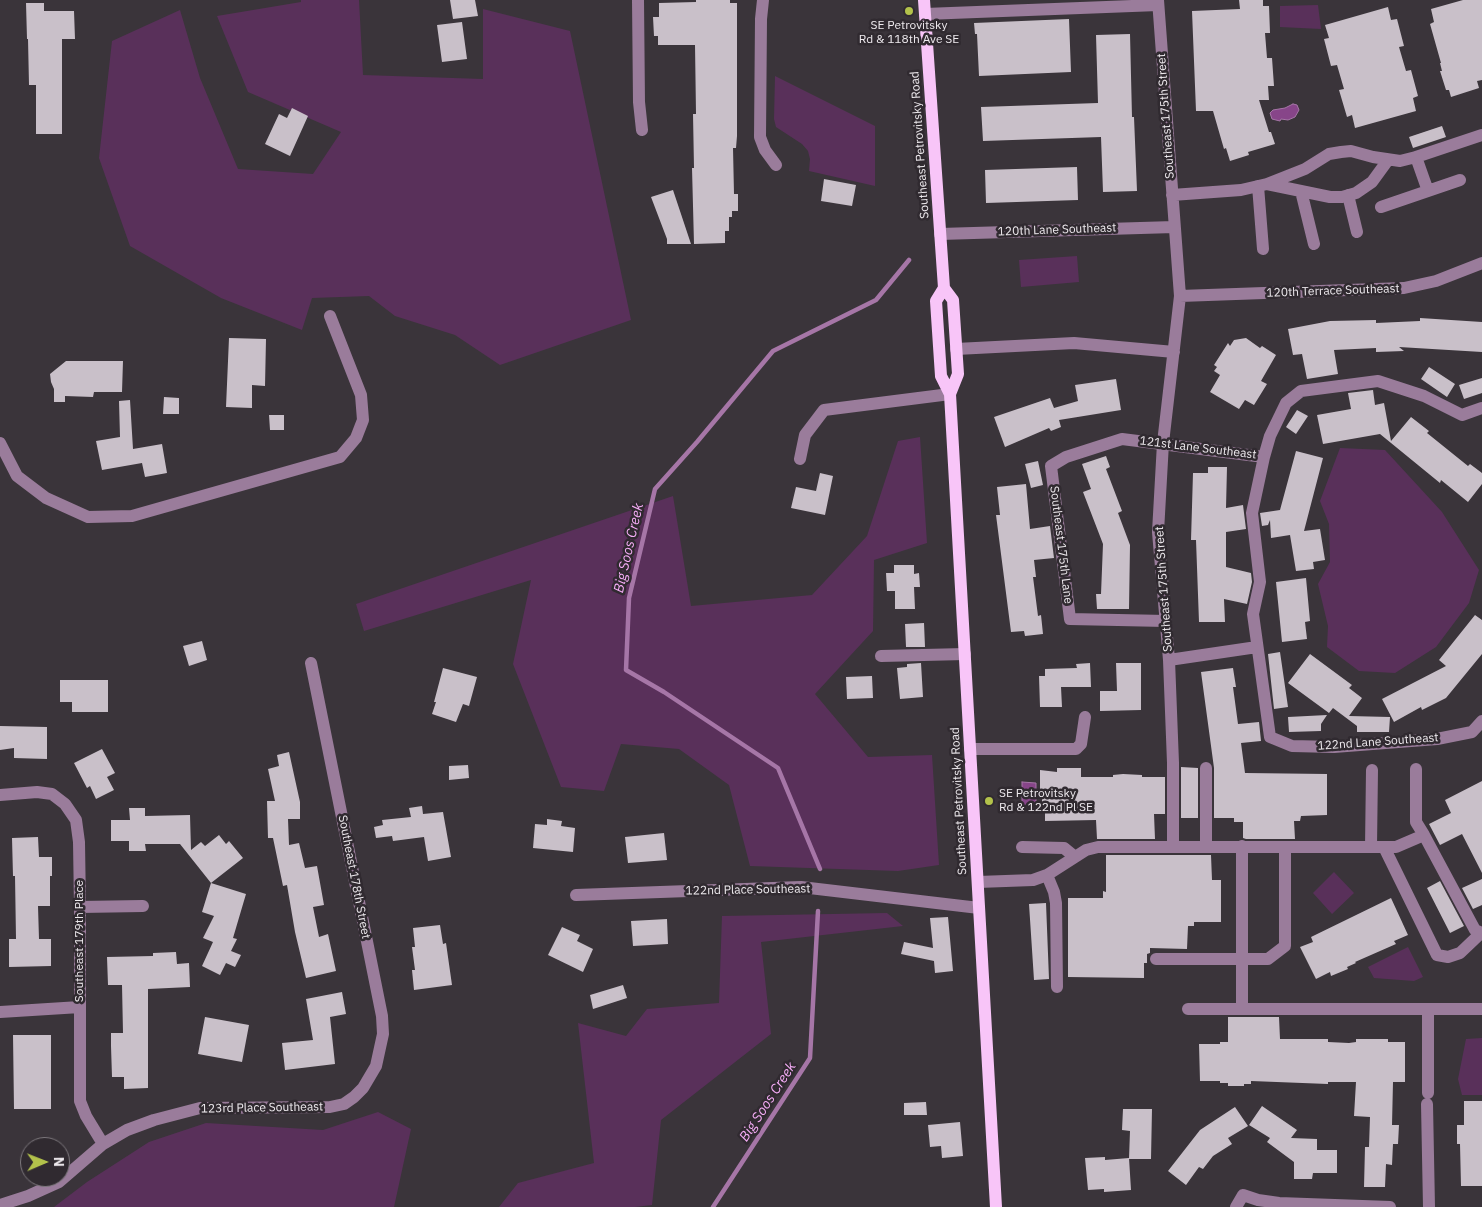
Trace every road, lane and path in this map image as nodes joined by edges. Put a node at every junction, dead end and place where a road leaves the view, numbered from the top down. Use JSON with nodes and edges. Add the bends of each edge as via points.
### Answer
{"nodes":[{"id":1,"x":638,"y":0,"type":"edge"},
{"id":2,"x":763,"y":0,"type":"edge"},
{"id":3,"x":924,"y":0,"type":"edge"},
{"id":4,"x":1158,"y":3,"type":"edge"},
{"id":5,"x":925,"y":14,"type":"junction"},
{"id":6,"x":642,"y":130,"type":"dead end"},
{"id":7,"x":1482,"y":135,"type":"edge"},
{"id":8,"x":1416,"y":157,"type":"junction"},
{"id":9,"x":1388,"y":160,"type":"junction"},
{"id":10,"x":776,"y":165,"type":"dead end"},
{"id":11,"x":1460,"y":180,"type":"dead end"},
{"id":12,"x":1262,"y":185,"type":"junction"},
{"id":13,"x":1301,"y":191,"type":"junction"},
{"id":14,"x":1428,"y":191,"type":"junction"},
{"id":15,"x":1172,"y":195,"type":"junction"},
{"id":16,"x":1348,"y":196,"type":"junction"},
{"id":17,"x":1381,"y":207,"type":"dead end"},
{"id":18,"x":1174,"y":227,"type":"junction"},
{"id":19,"x":1358,"y":232,"type":"dead end"},
{"id":20,"x":940,"y":234,"type":"junction"},
{"id":21,"x":1314,"y":244,"type":"dead end"},
{"id":22,"x":1262,"y":249,"type":"dead end"},
{"id":23,"x":1482,"y":263,"type":"edge"},
{"id":24,"x":944,"y":288,"type":"junction"},
{"id":25,"x":1180,"y":296,"type":"junction"},
{"id":26,"x":330,"y":316,"type":"dead end"},
{"id":27,"x":956,"y":349,"type":"junction"},
{"id":28,"x":1174,"y":352,"type":"junction"},
{"id":29,"x":950,"y":394,"type":"junction"},
{"id":30,"x":1482,"y":408,"type":"edge"},
{"id":31,"x":0,"y":443,"type":"edge"},
{"id":32,"x":1162,"y":443,"type":"junction"},
{"id":33,"x":1264,"y":457,"type":"junction"},
{"id":34,"x":800,"y":459,"type":"dead end"},
{"id":35,"x":1051,"y":466,"type":"joint"},
{"id":36,"x":1166,"y":621,"type":"junction"},
{"id":37,"x":1257,"y":647,"type":"junction"},
{"id":38,"x":965,"y":654,"type":"junction"},
{"id":39,"x":881,"y":656,"type":"dead end"},
{"id":40,"x":1169,"y":660,"type":"junction"},
{"id":41,"x":311,"y":664,"type":"dead end"},
{"id":42,"x":1086,"y":718,"type":"dead end"},
{"id":43,"x":1482,"y":721,"type":"edge"},
{"id":44,"x":970,"y":750,"type":"junction"},
{"id":45,"x":1206,"y":768,"type":"dead end"},
{"id":46,"x":1416,"y":769,"type":"dead end"},
{"id":47,"x":1372,"y":770,"type":"dead end"},
{"id":48,"x":0,"y":795,"type":"edge"},
{"id":49,"x":1424,"y":835,"type":"junction"},
{"id":50,"x":1173,"y":846,"type":"junction"},
{"id":51,"x":1206,"y":846,"type":"junction"},
{"id":52,"x":1242,"y":846,"type":"junction"},
{"id":53,"x":1285,"y":846,"type":"junction"},
{"id":54,"x":1022,"y":847,"type":"dead end"},
{"id":55,"x":1378,"y":847,"type":"junction"},
{"id":56,"x":1075,"y":857,"type":"junction"},
{"id":57,"x":1047,"y":875,"type":"junction"},
{"id":58,"x":978,"y":882,"type":"junction"},
{"id":59,"x":576,"y":896,"type":"dead end"},
{"id":60,"x":143,"y":906,"type":"dead end"},
{"id":61,"x":80,"y":907,"type":"junction"},
{"id":62,"x":979,"y":908,"type":"junction"},
{"id":63,"x":1481,"y":933,"type":"edge"},
{"id":64,"x":1156,"y":959,"type":"dead end"},
{"id":65,"x":1242,"y":959,"type":"junction"},
{"id":66,"x":1058,"y":987,"type":"dead end"},
{"id":67,"x":80,"y":1007,"type":"junction"},
{"id":68,"x":1188,"y":1009,"type":"dead end"},
{"id":69,"x":1242,"y":1009,"type":"junction"},
{"id":70,"x":1428,"y":1009,"type":"junction"},
{"id":71,"x":1482,"y":1009,"type":"edge"},
{"id":72,"x":0,"y":1012,"type":"edge"},
{"id":73,"x":363,"y":1088,"type":"joint"},
{"id":74,"x":103,"y":1144,"type":"junction"},
{"id":75,"x":0,"y":1205,"type":"edge"},
{"id":76,"x":996,"y":1207,"type":"edge"},
{"id":77,"x":1236,"y":1207,"type":"edge"},
{"id":78,"x":1390,"y":1207,"type":"edge"},
{"id":79,"x":1429,"y":1207,"type":"edge"}],
"edges":[{"from":1,"to":6,"type":"street","via":[[638,93]]},
{"from":2,"to":10,"type":"street","via":[[760,137]]},
{"from":3,"to":5,"type":"main road","name":"Southeast Petrovitsky Road"},
{"from":4,"to":5,"type":"street","name":"Southeast 175th Street"},
{"from":4,"to":15,"type":"street","name":"Southeast 175th Street"},
{"from":5,"to":20,"type":"main road","name":"Southeast Petrovitsky Road"},
{"from":7,"to":8,"type":"street"},
{"from":8,"to":9,"type":"street"},
{"from":8,"to":14,"type":"street"},
{"from":9,"to":12,"type":"street","via":[[1351,151],[1329,154],[1306,169]]},
{"from":9,"to":16,"type":"street","via":[[1372,182]]},
{"from":11,"to":14,"type":"street"},
{"from":12,"to":13,"type":"street"},
{"from":12,"to":15,"type":"street","via":[[1242,190]]},
{"from":12,"to":22,"type":"street"},
{"from":13,"to":16,"type":"street","via":[[1330,197]]},
{"from":13,"to":21,"type":"street"},
{"from":14,"to":17,"type":"street"},
{"from":15,"to":18,"type":"street","name":"Southeast 175th Street"},
{"from":16,"to":19,"type":"street"},
{"from":18,"to":20,"type":"street","name":"120th Lane Southeast"},
{"from":18,"to":25,"type":"street"},
{"from":20,"to":24,"type":"main road","name":"Southeast Petrovitsky Road"},
{"from":23,"to":25,"type":"street","name":"120th Terrace Southeast","via":[[1436,281],[1404,288]]},
{"from":24,"to":27,"type":"main road","name":"Southeast Petrovitsky Road","via":[[953,300]]},
{"from":24,"to":29,"type":"main road","name":"Southeast Petrovitsky Road","via":[[936,301],[941,376]]},
{"from":25,"to":28,"type":"street","name":"Southeast 175th Street"},
{"from":26,"to":31,"type":"street","via":[[361,395],[363,420],[356,438],[340,457],[132,516],[88,517],[46,498],[17,476]]},
{"from":27,"to":28,"type":"street","via":[[1074,343]]},
{"from":27,"to":29,"type":"main road","name":"Southeast Petrovitsky Road","via":[[958,374]]},
{"from":28,"to":32,"type":"street","name":"Southeast 175th Street"},
{"from":29,"to":34,"type":"street","via":[[824,410],[806,435]]},
{"from":29,"to":38,"type":"main road","name":"Southeast Petrovitsky Road"},
{"from":30,"to":33,"type":"street","name":"121st Lane Southeast","via":[[1462,415],[1424,396],[1378,380],[1301,391],[1286,403]]},
{"from":32,"to":33,"type":"street","name":"121st Lane Southeast"},
{"from":32,"to":35,"type":"street","name":"121st Lane Southeast","via":[[1122,439],[1066,457]]},
{"from":32,"to":36,"type":"street","name":"Southeast 175th Street","via":[[1158,532]]},
{"from":33,"to":37,"type":"street","via":[[1252,513],[1260,582],[1253,614]]},
{"from":35,"to":36,"type":"street","name":"Southeast 175th Lane","via":[[1070,619]]},
{"from":36,"to":40,"type":"street","name":"Southeast 175th Street"},
{"from":37,"to":40,"type":"street"},
{"from":37,"to":43,"type":"street","name":"122nd Lane Southeast","via":[[1270,737],[1292,746],[1334,747],[1437,739],[1472,732]]},
{"from":38,"to":39,"type":"street"},
{"from":38,"to":44,"type":"main road","name":"Southeast Petrovitsky Road"},
{"from":40,"to":50,"type":"street","name":"Southeast 175th Street"},
{"from":41,"to":73,"type":"street","name":"Southeast 178th Street","via":[[382,1016],[381,1052]]},
{"from":42,"to":44,"type":"street","via":[[1081,744],[1076,749]]},
{"from":44,"to":58,"type":"main road","name":"Southeast Petrovitsky Road"},
{"from":45,"to":51,"type":"street"},
{"from":46,"to":49,"type":"street","via":[[1416,822]]},
{"from":47,"to":55,"type":"street"},
{"from":48,"to":61,"type":"street","name":"Southeast 179th Place","via":[[52,794],[65,804],[76,820]]},
{"from":49,"to":55,"type":"street","via":[[1396,847]]},
{"from":49,"to":63,"type":"street","via":[[1475,930]]},
{"from":50,"to":51,"type":"street"},
{"from":50,"to":56,"type":"street","via":[[1098,847]]},
{"from":51,"to":52,"type":"street"},
{"from":52,"to":53,"type":"street"},
{"from":52,"to":65,"type":"street"},
{"from":53,"to":55,"type":"street"},
{"from":53,"to":65,"type":"street","via":[[1285,946],[1268,959]]},
{"from":54,"to":56,"type":"street","via":[[1064,848]]},
{"from":55,"to":63,"type":"street","via":[[1437,955],[1448,957],[1460,953]]},
{"from":56,"to":57,"type":"street"},
{"from":57,"to":58,"type":"street","via":[[1033,880]]},
{"from":57,"to":66,"type":"street","via":[[1056,903]]},
{"from":58,"to":62,"type":"main road","name":"Southeast Petrovitsky Road"},
{"from":59,"to":62,"type":"street","name":"122nd Place Southeast","via":[[801,887]]},
{"from":60,"to":61,"type":"street"},
{"from":61,"to":67,"type":"street","name":"Southeast 179th Place"},
{"from":62,"to":76,"type":"main road","name":"Southeast Petrovitsky Road"},
{"from":64,"to":65,"type":"street"},
{"from":65,"to":69,"type":"street"},
{"from":67,"to":72,"type":"street"},
{"from":67,"to":74,"type":"street","name":"Southeast 179th Place","via":[[80,1102]]},
{"from":68,"to":69,"type":"street"},
{"from":69,"to":70,"type":"street"},
{"from":70,"to":71,"type":"street"},
{"from":70,"to":79,"type":"street"},
{"from":73,"to":74,"type":"street","name":"123rd Place Southeast","via":[[344,1104],[330,1107],[200,1108],[176,1113],[136,1126]]},
{"from":74,"to":75,"type":"street","name":"123rd Place Southeast","via":[[59,1182]]},
{"from":77,"to":78,"type":"street","via":[[1244,1195],[1280,1203]]}]}
